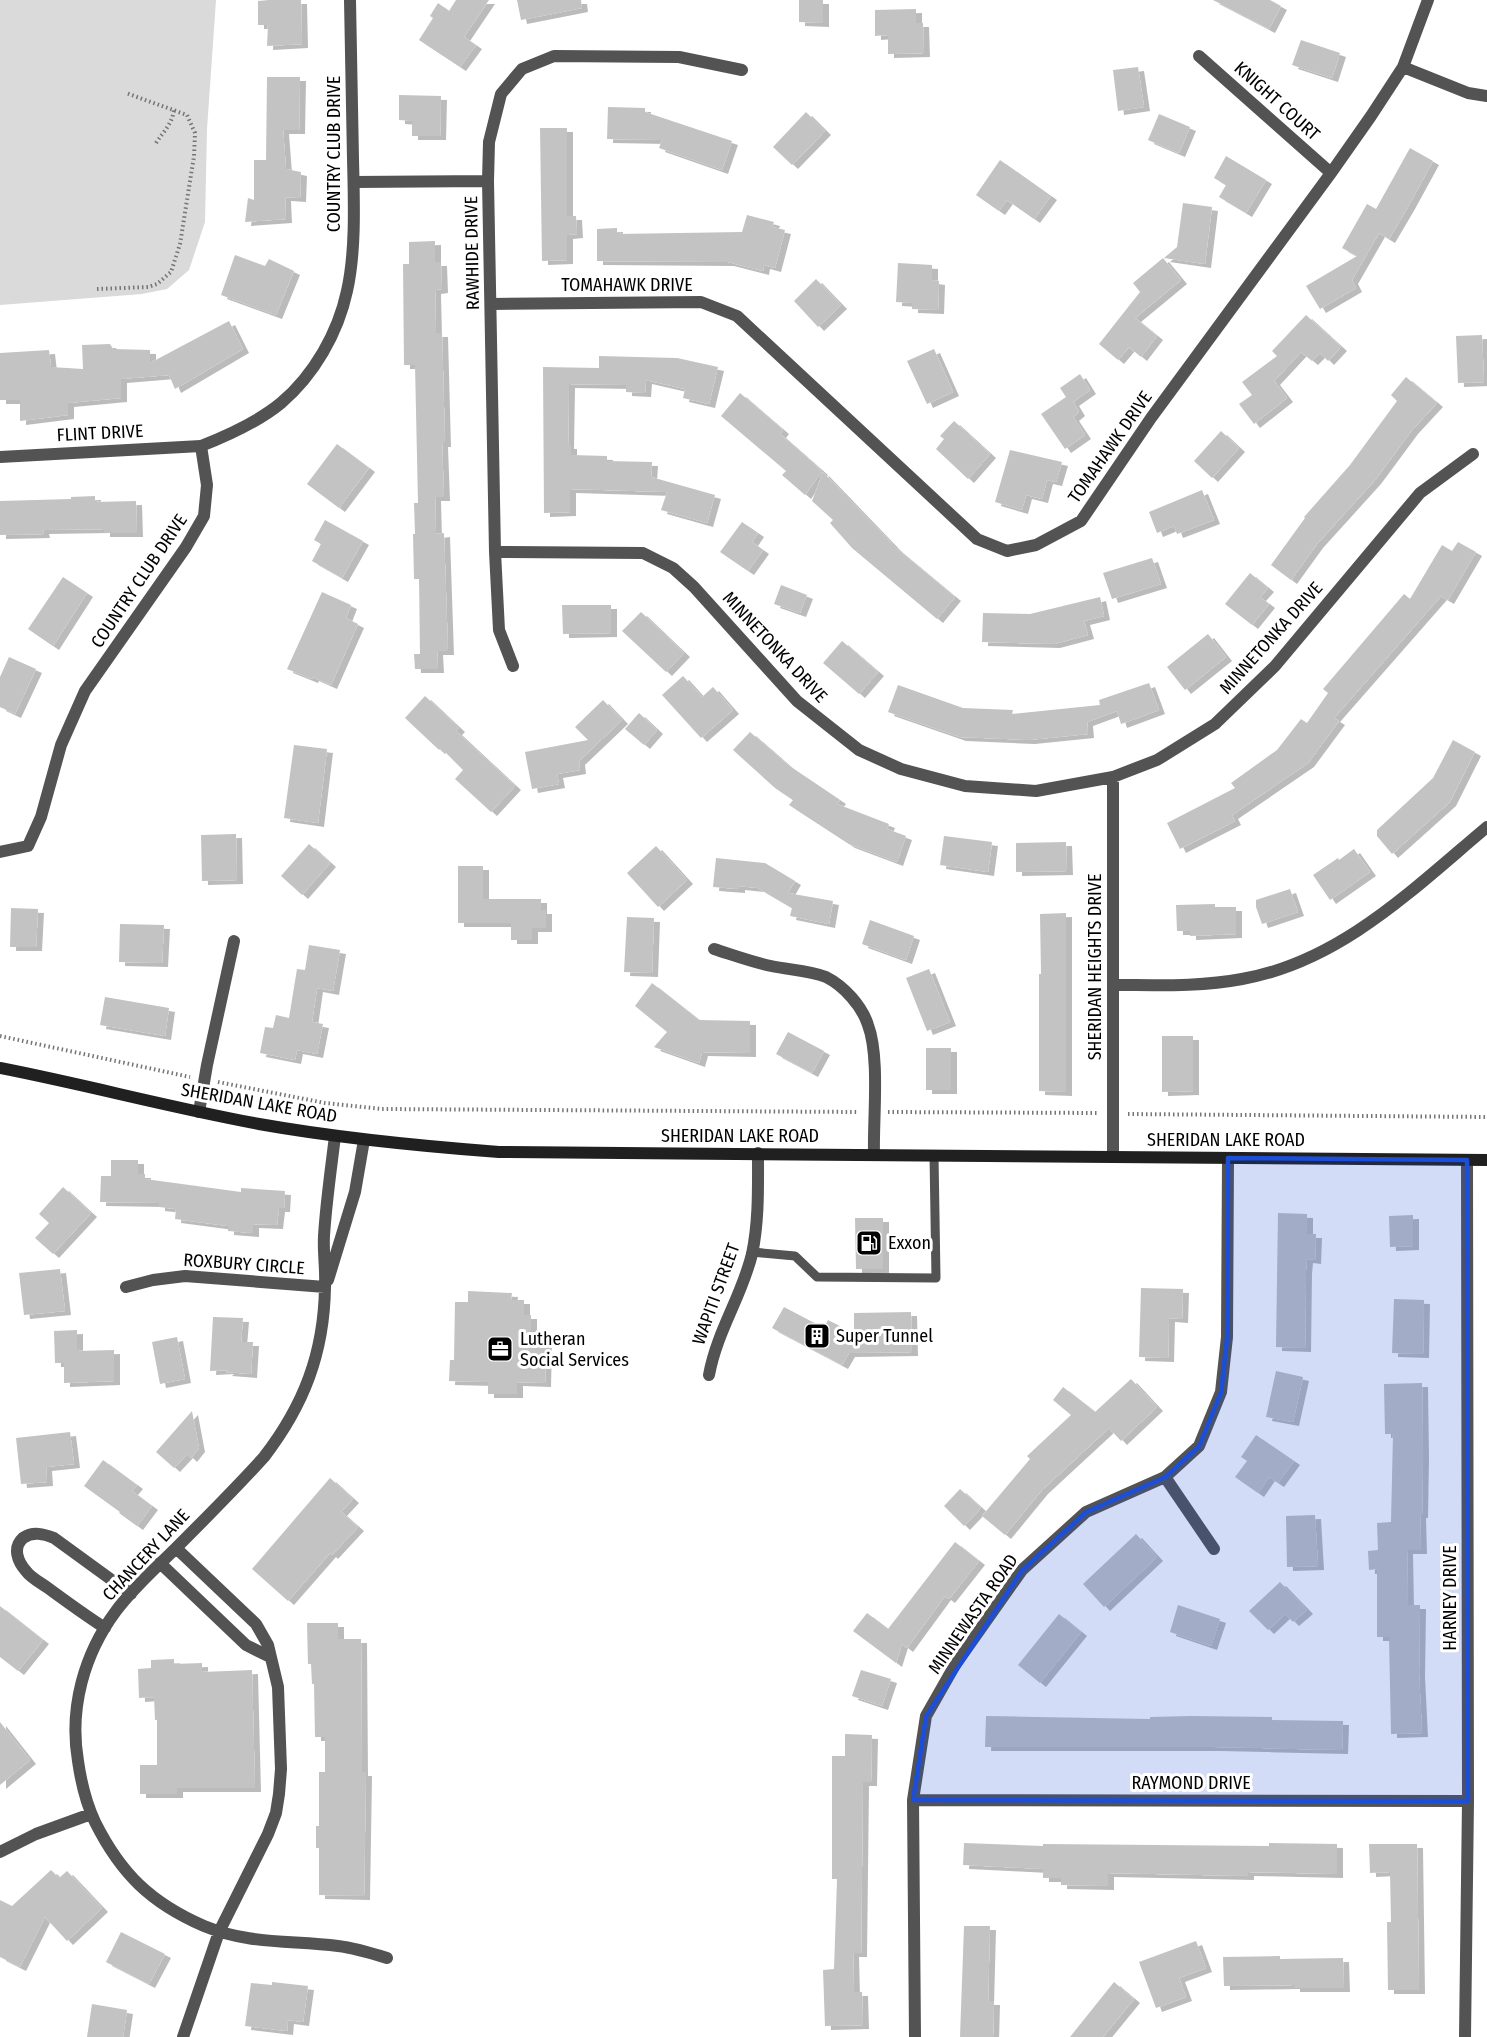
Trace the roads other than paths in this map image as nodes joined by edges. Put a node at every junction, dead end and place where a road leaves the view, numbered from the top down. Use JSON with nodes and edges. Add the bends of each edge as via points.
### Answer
{"nodes":[{"id":1,"x":350,"y":0,"type":"edge"},
{"id":2,"x":1428,"y":0,"type":"edge"},
{"id":3,"x":1199,"y":56,"type":"dead end"},
{"id":4,"x":1403,"y":67,"type":"junction"},
{"id":5,"x":742,"y":70,"type":"dead end"},
{"id":6,"x":1487,"y":96,"type":"edge"},
{"id":7,"x":1331,"y":173,"type":"junction"},
{"id":8,"x":488,"y":181,"type":"junction"},
{"id":9,"x":354,"y":182,"type":"junction"},
{"id":10,"x":491,"y":304,"type":"junction"},
{"id":11,"x":201,"y":446,"type":"junction"},
{"id":12,"x":1473,"y":454,"type":"dead end"},
{"id":13,"x":0,"y":456,"type":"edge"},
{"id":14,"x":495,"y":552,"type":"junction"},
{"id":15,"x":513,"y":666,"type":"dead end"},
{"id":16,"x":1113,"y":777,"type":"junction"},
{"id":17,"x":1487,"y":827,"type":"edge"},
{"id":18,"x":0,"y":852,"type":"edge"},
{"id":19,"x":234,"y":941,"type":"dead end"},
{"id":20,"x":714,"y":949,"type":"dead end"},
{"id":21,"x":1114,"y":985,"type":"junction"},
{"id":22,"x":0,"y":1068,"type":"edge"},
{"id":23,"x":199,"y":1112,"type":"junction"},
{"id":24,"x":335,"y":1136,"type":"junction"},
{"id":25,"x":364,"y":1140,"type":"junction"},
{"id":26,"x":758,"y":1153,"type":"junction"},
{"id":27,"x":874,"y":1154,"type":"junction"},
{"id":28,"x":934,"y":1155,"type":"junction"},
{"id":29,"x":1113,"y":1157,"type":"junction"},
{"id":30,"x":1228,"y":1158,"type":"junction"},
{"id":31,"x":1467,"y":1160,"type":"junction"},
{"id":32,"x":1487,"y":1160,"type":"edge"},
{"id":33,"x":752,"y":1252,"type":"junction"},
{"id":34,"x":126,"y":1287,"type":"dead end"},
{"id":35,"x":325,"y":1287,"type":"junction"},
{"id":36,"x":709,"y":1375,"type":"dead end"},
{"id":37,"x":1165,"y":1477,"type":"junction"},
{"id":38,"x":176,"y":1548,"type":"junction"},
{"id":39,"x":1214,"y":1549,"type":"dead end"},
{"id":40,"x":160,"y":1563,"type":"junction"},
{"id":41,"x":131,"y":1594,"type":"junction"},
{"id":42,"x":105,"y":1628,"type":"junction"},
{"id":43,"x":270,"y":1657,"type":"junction"},
{"id":44,"x":914,"y":1800,"type":"junction"},
{"id":45,"x":1468,"y":1802,"type":"junction"},
{"id":46,"x":91,"y":1814,"type":"junction"},
{"id":47,"x":0,"y":1852,"type":"edge"},
{"id":48,"x":219,"y":1932,"type":"junction"},
{"id":49,"x":387,"y":1958,"type":"dead end"},
{"id":50,"x":183,"y":2037,"type":"edge"},
{"id":51,"x":915,"y":2037,"type":"edge"},
{"id":52,"x":1465,"y":2037,"type":"edge"}],
"edges":[{"from":1,"to":9,"type":"street","name":"COUNTRY CLUB DRIVE"},
{"from":2,"to":4,"type":"street","name":"TOMAHAWK DRIVE"},
{"from":3,"to":7,"type":"street","name":"KNIGHT COURT"},
{"from":4,"to":6,"type":"street","via":[[1468,93]]},
{"from":4,"to":7,"type":"street","name":"TOMAHAWK DRIVE"},
{"from":5,"to":8,"type":"street","name":"RAWHIDE DRIVE","via":[[679,57],[554,56],[522,69],[501,94],[489,142]]},
{"from":7,"to":10,"type":"street","name":"TOMAHAWK DRIVE","via":[[1151,418],[1081,521],[1036,545],[1007,551],[978,539],[737,316],[701,302]]},
{"from":8,"to":9,"type":"street"},
{"from":8,"to":10,"type":"street","name":"RAWHIDE DRIVE"},
{"from":9,"to":11,"type":"street","name":"COUNTRY CLUB DRIVE","via":[[348,291],[320,358],[281,403],[233,433]]},
{"from":10,"to":14,"type":"street","name":"RAWHIDE DRIVE"},
{"from":11,"to":13,"type":"street","name":"FLINT DRIVE"},
{"from":11,"to":18,"type":"street","name":"COUNTRY CLUB DRIVE","via":[[207,485],[204,516],[85,691],[61,745],[41,817],[28,846]]},
{"from":12,"to":16,"type":"street","name":"MINNETONKA DRIVE","via":[[1419,493],[1275,666],[1215,724],[1157,760]]},
{"from":14,"to":15,"type":"street","name":"RAWHIDE DRIVE","via":[[499,630]]},
{"from":14,"to":16,"type":"street","name":"MINNETONKA DRIVE","via":[[643,553],[673,568],[796,701],[859,750],[901,769],[965,786],[1036,791]]},
{"from":16,"to":21,"type":"street","name":"SHERIDAN HEIGHTS DRIVE"},
{"from":17,"to":21,"type":"street","via":[[1366,927],[1313,956],[1267,974],[1221,982]]},
{"from":19,"to":23,"type":"street"},
{"from":20,"to":27,"type":"street","via":[[767,965],[817,974],[842,988],[862,1012],[872,1044]]},
{"from":21,"to":29,"type":"street","name":"SHERIDAN HEIGHTS DRIVE"},
{"from":22,"to":23,"type":"main road","name":"SHERIDAN LAKE ROAD"},
{"from":23,"to":24,"type":"main road","name":"SHERIDAN LAKE ROAD"},
{"from":24,"to":25,"type":"main road","name":"SHERIDAN LAKE ROAD"},
{"from":24,"to":35,"type":"street","name":"CHANCERY LANE","via":[[324,1236]]},
{"from":25,"to":26,"type":"main road","name":"SHERIDAN LAKE ROAD","via":[[542,1154]]},
{"from":25,"to":35,"type":"street","name":"CHANCERY LANE","via":[[354,1192]]},
{"from":26,"to":27,"type":"main road","name":"SHERIDAN LAKE ROAD"},
{"from":26,"to":33,"type":"street","name":"WAPITI STREET"},
{"from":27,"to":28,"type":"main road","name":"SHERIDAN LAKE ROAD"},
{"from":28,"to":29,"type":"main road","name":"SHERIDAN LAKE ROAD"},
{"from":28,"to":33,"type":"lane","via":[[936,1278],[817,1277],[795,1256]]},
{"from":29,"to":30,"type":"main road","name":"SHERIDAN LAKE ROAD"},
{"from":30,"to":31,"type":"main road","name":"SHERIDAN LAKE ROAD"},
{"from":30,"to":37,"type":"street","name":"MINNEWASTA ROAD","via":[[1227,1337],[1221,1392],[1199,1446]]},
{"from":31,"to":32,"type":"main road","name":"SHERIDAN LAKE ROAD"},
{"from":31,"to":45,"type":"street","name":"HARNEY DRIVE"},
{"from":33,"to":36,"type":"street","name":"WAPITI STREET","via":[[716,1344]]},
{"from":34,"to":35,"type":"street","name":"ROXBURY CIRCLE","via":[[185,1276]]},
{"from":35,"to":38,"type":"street","name":"CHANCERY LANE","via":[[316,1355],[292,1416],[264,1457]]},
{"from":37,"to":39,"type":"street"},
{"from":37,"to":44,"type":"street","name":"MINNEWASTA ROAD","via":[[1086,1512],[1022,1570],[955,1665],[926,1716]]},
{"from":38,"to":40,"type":"street","name":"CHANCERY LANE"},
{"from":38,"to":43,"type":"street","via":[[256,1624]]},
{"from":40,"to":41,"type":"street","name":"CHANCERY LANE"},
{"from":40,"to":43,"type":"street","via":[[246,1645]]},
{"from":41,"to":42,"type":"street","name":"CHANCERY LANE"},
{"from":41,"to":42,"type":"street","via":[[54,1538],[33,1533],[23,1539],[17,1556],[26,1573]]},
{"from":42,"to":46,"type":"street","name":"CHANCERY LANE","via":[[82,1678],[75,1724],[80,1773]]},
{"from":43,"to":48,"type":"street","via":[[278,1687],[281,1769],[276,1813]]},
{"from":44,"to":45,"type":"street","name":"RAYMOND DRIVE"},
{"from":44,"to":51,"type":"street","name":"MINNEWASTA ROAD"},
{"from":45,"to":52,"type":"street","name":"HARNEY DRIVE"},
{"from":46,"to":47,"type":"street"},
{"from":46,"to":48,"type":"street","name":"CHANCERY LANE","via":[[136,1884],[175,1912]]},
{"from":48,"to":49,"type":"street","name":"CHANCERY LANE","via":[[262,1942],[338,1946]]},
{"from":48,"to":50,"type":"street"}]}
